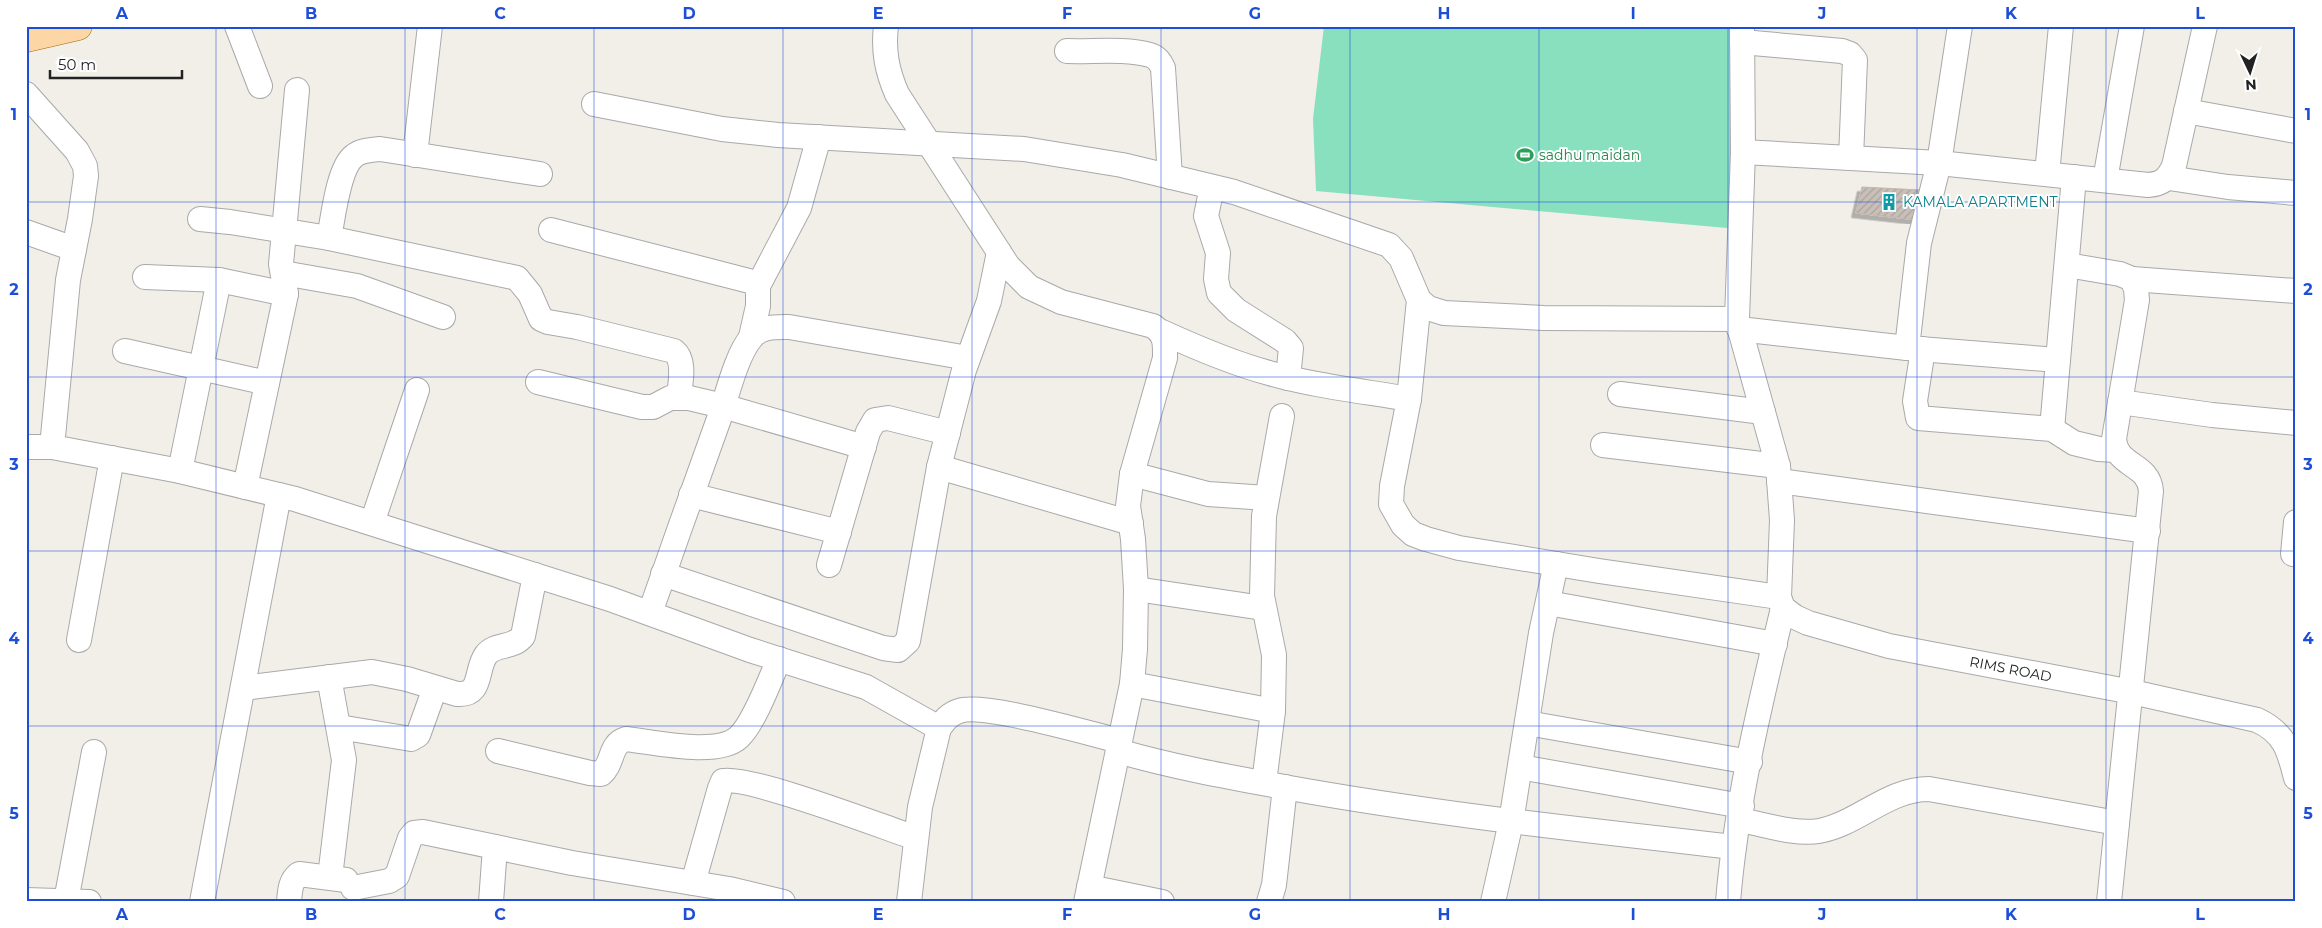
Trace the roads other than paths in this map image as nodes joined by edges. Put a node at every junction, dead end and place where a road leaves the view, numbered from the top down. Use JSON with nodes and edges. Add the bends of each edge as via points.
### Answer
{"nodes":[{"id":1,"x":78,"y":26,"type":"edge"},
{"id":2,"x":237,"y":26,"type":"edge"},
{"id":3,"x":430,"y":26,"type":"edge"},
{"id":4,"x":886,"y":26,"type":"edge"},
{"id":5,"x":1960,"y":26,"type":"edge"},
{"id":6,"x":2061,"y":26,"type":"edge"},
{"id":7,"x":2132,"y":26,"type":"edge"},
{"id":8,"x":2205,"y":26,"type":"edge"},
{"id":9,"x":1742,"y":34,"type":"edge"},
{"id":10,"x":26,"y":38,"type":"edge"},
{"id":11,"x":1067,"y":51,"type":"dead end"},
{"id":12,"x":260,"y":86,"type":"dead end"},
{"id":13,"x":297,"y":90,"type":"dead end"},
{"id":14,"x":26,"y":94,"type":"edge"},
{"id":15,"x":594,"y":104,"type":"dead end"},
{"id":16,"x":2186,"y":112,"type":"junction"},
{"id":17,"x":2296,"y":131,"type":"edge"},
{"id":18,"x":819,"y":137,"type":"junction"},
{"id":19,"x":929,"y":144,"type":"junction"},
{"id":20,"x":1743,"y":152,"type":"junction"},
{"id":21,"x":416,"y":155,"type":"junction"},
{"id":22,"x":1851,"y":158,"type":"junction"},
{"id":23,"x":1939,"y":163,"type":"junction"},
{"id":24,"x":540,"y":174,"type":"dead end"},
{"id":25,"x":2047,"y":174,"type":"junction"},
{"id":26,"x":1170,"y":177,"type":"junction"},
{"id":27,"x":2074,"y":177,"type":"junction"},
{"id":28,"x":2169,"y":178,"type":"junction"},
{"id":29,"x":2105,"y":180,"type":"junction"},
{"id":30,"x":1212,"y":187,"type":"junction"},
{"id":31,"x":2296,"y":194,"type":"edge"},
{"id":32,"x":200,"y":219,"type":"dead end"},
{"id":33,"x":551,"y":230,"type":"dead end"},
{"id":34,"x":284,"y":231,"type":"junction"},
{"id":35,"x":26,"y":232,"type":"edge"},
{"id":36,"x":329,"y":238,"type":"junction"},
{"id":37,"x":74,"y":249,"type":"junction"},
{"id":38,"x":999,"y":252,"type":"junction"},
{"id":39,"x":2067,"y":265,"type":"junction"},
{"id":40,"x":145,"y":277,"type":"dead end"},
{"id":41,"x":2132,"y":279,"type":"junction"},
{"id":42,"x":219,"y":280,"type":"junction"},
{"id":43,"x":284,"y":283,"type":"junction"},
{"id":44,"x":758,"y":286,"type":"junction"},
{"id":45,"x":2296,"y":292,"type":"edge"},
{"id":46,"x":1419,"y":300,"type":"junction"},
{"id":47,"x":443,"y":317,"type":"dead end"},
{"id":48,"x":1738,"y":324,"type":"junction"},
{"id":49,"x":1162,"y":332,"type":"junction"},
{"id":50,"x":751,"y":338,"type":"junction"},
{"id":51,"x":1915,"y":348,"type":"junction"},
{"id":52,"x":124,"y":351,"type":"dead end"},
{"id":53,"x":968,"y":358,"type":"junction"},
{"id":54,"x":2058,"y":360,"type":"junction"},
{"id":55,"x":202,"y":368,"type":"junction"},
{"id":56,"x":1288,"y":378,"type":"junction"},
{"id":57,"x":538,"y":382,"type":"dead end"},
{"id":58,"x":267,"y":383,"type":"junction"},
{"id":59,"x":417,"y":390,"type":"dead end"},
{"id":60,"x":1620,"y":394,"type":"dead end"},
{"id":61,"x":679,"y":397,"type":"junction"},
{"id":62,"x":1409,"y":398,"type":"junction"},
{"id":63,"x":2120,"y":402,"type":"junction"},
{"id":64,"x":723,"y":406,"type":"junction"},
{"id":65,"x":1763,"y":412,"type":"junction"},
{"id":66,"x":1282,"y":416,"type":"dead end"},
{"id":67,"x":2296,"y":423,"type":"edge"},
{"id":68,"x":2052,"y":429,"type":"junction"},
{"id":69,"x":948,"y":433,"type":"junction"},
{"id":70,"x":1603,"y":444,"type":"dead end"},
{"id":71,"x":26,"y":447,"type":"edge"},
{"id":72,"x":52,"y":447,"type":"junction"},
{"id":73,"x":864,"y":447,"type":"junction"},
{"id":74,"x":2115,"y":450,"type":"junction"},
{"id":75,"x":112,"y":458,"type":"junction"},
{"id":76,"x":939,"y":467,"type":"junction"},
{"id":77,"x":180,"y":471,"type":"junction"},
{"id":78,"x":1779,"y":473,"type":"junction"},
{"id":79,"x":1132,"y":474,"type":"junction"},
{"id":80,"x":245,"y":487,"type":"junction"},
{"id":81,"x":279,"y":495,"type":"junction"},
{"id":82,"x":691,"y":495,"type":"junction"},
{"id":83,"x":1267,"y":498,"type":"junction"},
{"id":84,"x":2296,"y":522,"type":"edge"},
{"id":85,"x":372,"y":523,"type":"junction"},
{"id":86,"x":1131,"y":523,"type":"junction"},
{"id":87,"x":2148,"y":531,"type":"junction"},
{"id":88,"x":839,"y":532,"type":"junction"},
{"id":89,"x":2294,"y":554,"type":"dead end"},
{"id":90,"x":1556,"y":564,"type":"junction"},
{"id":91,"x":829,"y":565,"type":"dead end"},
{"id":92,"x":664,"y":574,"type":"junction"},
{"id":93,"x":535,"y":575,"type":"junction"},
{"id":94,"x":1136,"y":589,"type":"junction"},
{"id":95,"x":1781,"y":602,"type":"junction"},
{"id":96,"x":1548,"y":603,"type":"junction"},
{"id":97,"x":1263,"y":608,"type":"junction"},
{"id":98,"x":650,"y":613,"type":"junction"},
{"id":99,"x":79,"y":640,"type":"dead end"},
{"id":100,"x":1775,"y":644,"type":"junction"},
{"id":101,"x":779,"y":659,"type":"junction"},
{"id":102,"x":330,"y":677,"type":"junction"},
{"id":103,"x":1132,"y":684,"type":"junction"},
{"id":104,"x":243,"y":688,"type":"junction"},
{"id":105,"x":435,"y":688,"type":"junction"},
{"id":106,"x":2132,"y":692,"type":"junction"},
{"id":107,"x":1273,"y":711,"type":"junction"},
{"id":108,"x":1527,"y":723,"type":"junction"},
{"id":109,"x":2270,"y":726,"type":"junction"},
{"id":110,"x":339,"y":727,"type":"junction"},
{"id":111,"x":939,"y":728,"type":"junction"},
{"id":112,"x":2296,"y":730,"type":"edge"},
{"id":113,"x":1119,"y":746,"type":"junction"},
{"id":114,"x":498,"y":751,"type":"dead end"},
{"id":115,"x":94,"y":752,"type":"dead end"},
{"id":116,"x":1750,"y":762,"type":"junction"},
{"id":117,"x":1520,"y":766,"type":"junction"},
{"id":118,"x":2296,"y":778,"type":"edge"},
{"id":119,"x":1274,"y":785,"type":"junction"},
{"id":120,"x":1740,"y":813,"type":"junction"},
{"id":121,"x":1512,"y":822,"type":"junction"},
{"id":122,"x":2117,"y":823,"type":"junction"},
{"id":123,"x":916,"y":838,"type":"junction"},
{"id":124,"x":495,"y":847,"type":"junction"},
{"id":125,"x":1734,"y":848,"type":"junction"},
{"id":126,"x":330,"y":877,"type":"junction"},
{"id":127,"x":693,"y":883,"type":"junction"},
{"id":128,"x":1088,"y":894,"type":"edge"},
{"id":129,"x":353,"y":895,"type":"edge"},
{"id":130,"x":33,"y":901,"type":"edge"},
{"id":131,"x":66,"y":901,"type":"edge"},
{"id":132,"x":89,"y":902,"type":"edge"},
{"id":133,"x":202,"y":902,"type":"edge"},
{"id":134,"x":290,"y":902,"type":"edge"},
{"id":135,"x":491,"y":902,"type":"edge"},
{"id":136,"x":783,"y":902,"type":"edge"},
{"id":137,"x":909,"y":902,"type":"edge"},
{"id":138,"x":1162,"y":902,"type":"edge"},
{"id":139,"x":1269,"y":902,"type":"edge"},
{"id":140,"x":1493,"y":902,"type":"edge"},
{"id":141,"x":1728,"y":902,"type":"edge"},
{"id":142,"x":2109,"y":902,"type":"edge"}],
"edges":[{"from":1,"to":10,"type":"main road"},
{"from":2,"to":12,"type":"street"},
{"from":3,"to":21,"type":"street"},
{"from":4,"to":19,"type":"street","via":[[884,44],[888,73],[897,94]]},
{"from":5,"to":23,"type":"street"},
{"from":6,"to":25,"type":"street"},
{"from":7,"to":29,"type":"street"},
{"from":8,"to":16,"type":"street"},
{"from":9,"to":20,"type":"street"},
{"from":9,"to":22,"type":"street","via":[[1850,54],[1855,60]]},
{"from":11,"to":26,"type":"street","via":[[1150,55],[1159,60],[1163,68]]},
{"from":13,"to":34,"type":"street"},
{"from":14,"to":37,"type":"street","via":[[86,166]]},
{"from":15,"to":18,"type":"street","via":[[722,129]]},
{"from":16,"to":17,"type":"street"},
{"from":16,"to":28,"type":"street"},
{"from":18,"to":19,"type":"street"},
{"from":18,"to":44,"type":"street","via":[[799,208]]},
{"from":19,"to":26,"type":"street","via":[[1024,149],[1122,165]]},
{"from":19,"to":38,"type":"street"},
{"from":20,"to":22,"type":"street"},
{"from":20,"to":48,"type":"street"},
{"from":21,"to":24,"type":"street"},
{"from":21,"to":36,"type":"street","via":[[380,149],[354,155],[340,185]]},
{"from":22,"to":23,"type":"street"},
{"from":23,"to":25,"type":"street"},
{"from":23,"to":51,"type":"street","via":[[1919,243]]},
{"from":25,"to":27,"type":"street"},
{"from":26,"to":30,"type":"street"},
{"from":27,"to":29,"type":"street"},
{"from":27,"to":39,"type":"street"},
{"from":28,"to":29,"type":"street","via":[[2159,184],[2148,185]]},
{"from":28,"to":31,"type":"street"},
{"from":30,"to":46,"type":"street","via":[[1389,245],[1401,258]]},
{"from":30,"to":56,"type":"street","via":[[1206,216],[1218,254],[1216,279],[1219,293],[1236,310],[1285,340],[1291,348]]},
{"from":32,"to":34,"type":"street"},
{"from":33,"to":44,"type":"street","via":[[743,278]]},
{"from":34,"to":36,"type":"street"},
{"from":34,"to":43,"type":"street","via":[[281,264]]},
{"from":35,"to":37,"type":"street"},
{"from":36,"to":61,"type":"street","via":[[517,278],[530,294],[541,318],[548,322],[674,351],[680,356],[681,363]]},
{"from":37,"to":72,"type":"street","via":[[68,280]]},
{"from":38,"to":49,"type":"street","via":[[1029,287],[1061,302],[1152,326]]},
{"from":38,"to":53,"type":"street","via":[[989,301]]},
{"from":39,"to":41,"type":"street"},
{"from":39,"to":54,"type":"street"},
{"from":40,"to":42,"type":"street"},
{"from":41,"to":45,"type":"street"},
{"from":41,"to":63,"type":"street","via":[[2137,300]]},
{"from":42,"to":43,"type":"street"},
{"from":42,"to":55,"type":"street"},
{"from":43,"to":47,"type":"street","via":[[357,286]]},
{"from":43,"to":58,"type":"street"},
{"from":44,"to":50,"type":"street","via":[[758,306]]},
{"from":46,"to":48,"type":"street","via":[[1428,308],[1464,315]]},
{"from":46,"to":62,"type":"street"},
{"from":48,"to":51,"type":"street"},
{"from":48,"to":65,"type":"street"},
{"from":49,"to":56,"type":"street","via":[[1220,358]]},
{"from":49,"to":79,"type":"street","via":[[1165,358]]},
{"from":50,"to":53,"type":"street","via":[[766,328],[789,327]]},
{"from":50,"to":64,"type":"street","via":[[744,348]]},
{"from":51,"to":54,"type":"street"},
{"from":51,"to":68,"type":"street","via":[[1918,418]]},
{"from":52,"to":55,"type":"street"},
{"from":53,"to":69,"type":"street"},
{"from":54,"to":68,"type":"street"},
{"from":55,"to":58,"type":"street"},
{"from":55,"to":77,"type":"street"},
{"from":56,"to":62,"type":"street"},
{"from":57,"to":61,"type":"street","via":[[642,407],[653,407]]},
{"from":58,"to":80,"type":"street"},
{"from":59,"to":85,"type":"street"},
{"from":60,"to":65,"type":"street"},
{"from":61,"to":64,"type":"street"},
{"from":62,"to":90,"type":"street","via":[[1391,504],[1403,526],[1413,534],[1451,546]]},
{"from":63,"to":67,"type":"street"},
{"from":63,"to":74,"type":"street"},
{"from":64,"to":73,"type":"street"},
{"from":64,"to":82,"type":"street"},
{"from":65,"to":78,"type":"street"},
{"from":66,"to":83,"type":"street"},
{"from":68,"to":74,"type":"street","via":[[2074,443]]},
{"from":69,"to":73,"type":"street","via":[[888,418],[875,420]]},
{"from":69,"to":76,"type":"street"},
{"from":70,"to":78,"type":"street"},
{"from":71,"to":72,"type":"street"},
{"from":72,"to":75,"type":"street"},
{"from":73,"to":88,"type":"street"},
{"from":74,"to":87,"type":"street","via":[[2151,482]]},
{"from":75,"to":77,"type":"street"},
{"from":75,"to":99,"type":"street"},
{"from":76,"to":86,"type":"street"},
{"from":76,"to":92,"type":"street","via":[[908,641],[898,650],[840,634]]},
{"from":77,"to":80,"type":"street"},
{"from":78,"to":87,"type":"street"},
{"from":78,"to":95,"type":"street"},
{"from":79,"to":83,"type":"street","via":[[1208,494]]},
{"from":79,"to":86,"type":"street","via":[[1128,506]]},
{"from":80,"to":81,"type":"street"},
{"from":81,"to":85,"type":"street"},
{"from":81,"to":104,"type":"street"},
{"from":82,"to":88,"type":"street"},
{"from":82,"to":92,"type":"street"},
{"from":83,"to":97,"type":"street"},
{"from":84,"to":89,"type":"street"},
{"from":85,"to":93,"type":"street"},
{"from":86,"to":94,"type":"street"},
{"from":87,"to":106,"type":"street"},
{"from":88,"to":91,"type":"street"},
{"from":90,"to":95,"type":"street"},
{"from":90,"to":96,"type":"street"},
{"from":92,"to":98,"type":"street"},
{"from":93,"to":98,"type":"street"},
{"from":93,"to":105,"type":"street","via":[[525,630],[518,642],[494,648],[486,655],[471,692],[466,695]]},
{"from":94,"to":97,"type":"street"},
{"from":94,"to":103,"type":"street"},
{"from":95,"to":100,"type":"street"},
{"from":95,"to":106,"type":"street","name":"RIMS ROAD","via":[[1795,617],[1808,623],[1889,646]]},
{"from":96,"to":100,"type":"street"},
{"from":96,"to":108,"type":"street"},
{"from":97,"to":107,"type":"street","via":[[1274,655]]},
{"from":98,"to":101,"type":"street"},
{"from":100,"to":116,"type":"street"},
{"from":101,"to":111,"type":"street","via":[[866,687]]},
{"from":101,"to":114,"type":"street","via":[[747,728],[730,744],[700,747],[626,739],[614,746],[607,769],[602,774]]},
{"from":102,"to":104,"type":"street"},
{"from":102,"to":105,"type":"street","via":[[372,672]]},
{"from":102,"to":110,"type":"street"},
{"from":103,"to":107,"type":"street"},
{"from":103,"to":113,"type":"street"},
{"from":104,"to":133,"type":"street"},
{"from":105,"to":110,"type":"street","via":[[418,735],[411,739]]},
{"from":106,"to":109,"type":"street","name":"RIMS ROAD","via":[[2258,720]]},
{"from":106,"to":122,"type":"street"},
{"from":107,"to":119,"type":"street"},
{"from":108,"to":116,"type":"street"},
{"from":108,"to":117,"type":"street"},
{"from":109,"to":112,"type":"street","name":"RIMS ROAD"},
{"from":109,"to":118,"type":"street","via":[[2289,750]]},
{"from":110,"to":126,"type":"street","via":[[344,760]]},
{"from":111,"to":113,"type":"street","via":[[946,718],[960,710],[978,710],[1031,719]]},
{"from":111,"to":123,"type":"street"},
{"from":113,"to":119,"type":"street","via":[[1159,763]]},
{"from":113,"to":128,"type":"street"},
{"from":115,"to":131,"type":"street"},
{"from":116,"to":120,"type":"street"},
{"from":117,"to":120,"type":"street"},
{"from":117,"to":121,"type":"street"},
{"from":119,"to":121,"type":"street"},
{"from":119,"to":139,"type":"street","via":[[1274,886]]},
{"from":120,"to":122,"type":"street","via":[[1802,831],[1819,830],[1839,824],[1899,794],[1921,789]]},
{"from":120,"to":125,"type":"street"},
{"from":121,"to":125,"type":"street"},
{"from":121,"to":140,"type":"street"},
{"from":122,"to":142,"type":"street"},
{"from":123,"to":127,"type":"street","via":[[731,779],[723,781],[720,788]]},
{"from":123,"to":137,"type":"street"},
{"from":124,"to":127,"type":"street","via":[[572,864]]},
{"from":124,"to":129,"type":"street","via":[[423,832],[414,833],[397,876]]},
{"from":124,"to":135,"type":"street"},
{"from":125,"to":141,"type":"street"},
{"from":126,"to":129,"type":"street","via":[[350,882]]},
{"from":126,"to":134,"type":"street","via":[[299,874],[290,886]]},
{"from":127,"to":136,"type":"street","via":[[729,888]]},
{"from":128,"to":138,"type":"street"},
{"from":130,"to":131,"type":"street"},
{"from":131,"to":132,"type":"street"}]}
